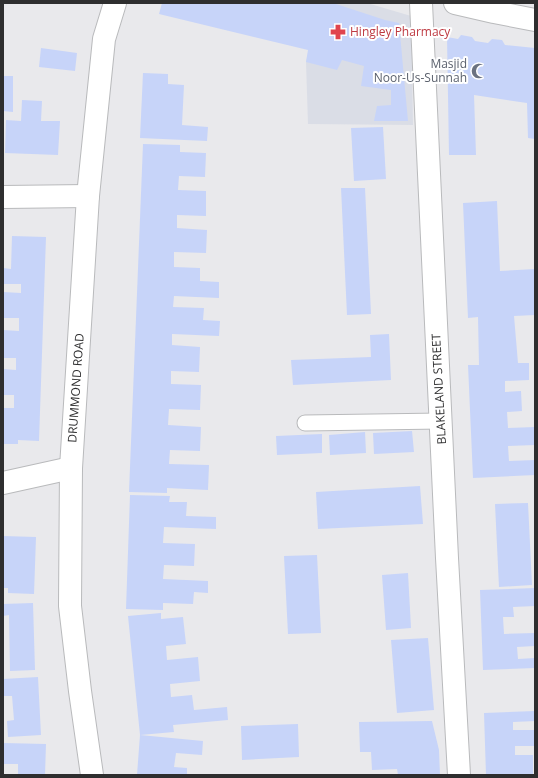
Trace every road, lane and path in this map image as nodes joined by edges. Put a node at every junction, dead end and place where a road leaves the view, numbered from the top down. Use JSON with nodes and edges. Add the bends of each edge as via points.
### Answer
{"nodes":[{"id":1,"x":115,"y":3,"type":"edge"},
{"id":2,"x":421,"y":3,"type":"edge"},
{"id":3,"x":455,"y":3,"type":"edge"},
{"id":4,"x":535,"y":20,"type":"edge"},
{"id":5,"x":88,"y":196,"type":"junction"},
{"id":6,"x":3,"y":197,"type":"edge"},
{"id":7,"x":440,"y":421,"type":"junction"},
{"id":8,"x":305,"y":423,"type":"dead end"},
{"id":9,"x":72,"y":468,"type":"junction"},
{"id":10,"x":3,"y":483,"type":"edge"},
{"id":11,"x":92,"y":775,"type":"edge"},
{"id":12,"x":459,"y":775,"type":"edge"}],
"edges":[{"from":1,"to":5,"type":"street","name":"DRUMMOND ROAD","via":[[104,39]]},
{"from":2,"to":7,"type":"street","name":"BLAKELAND STREET"},
{"from":3,"to":4,"type":"street"},
{"from":5,"to":6,"type":"street"},
{"from":5,"to":9,"type":"street","name":"DRUMMOND ROAD"},
{"from":7,"to":8,"type":"lane"},
{"from":7,"to":12,"type":"street","name":"BLAKELAND STREET"},
{"from":9,"to":10,"type":"street"},
{"from":9,"to":11,"type":"street","name":"DRUMMOND ROAD","via":[[70,606]]}]}
